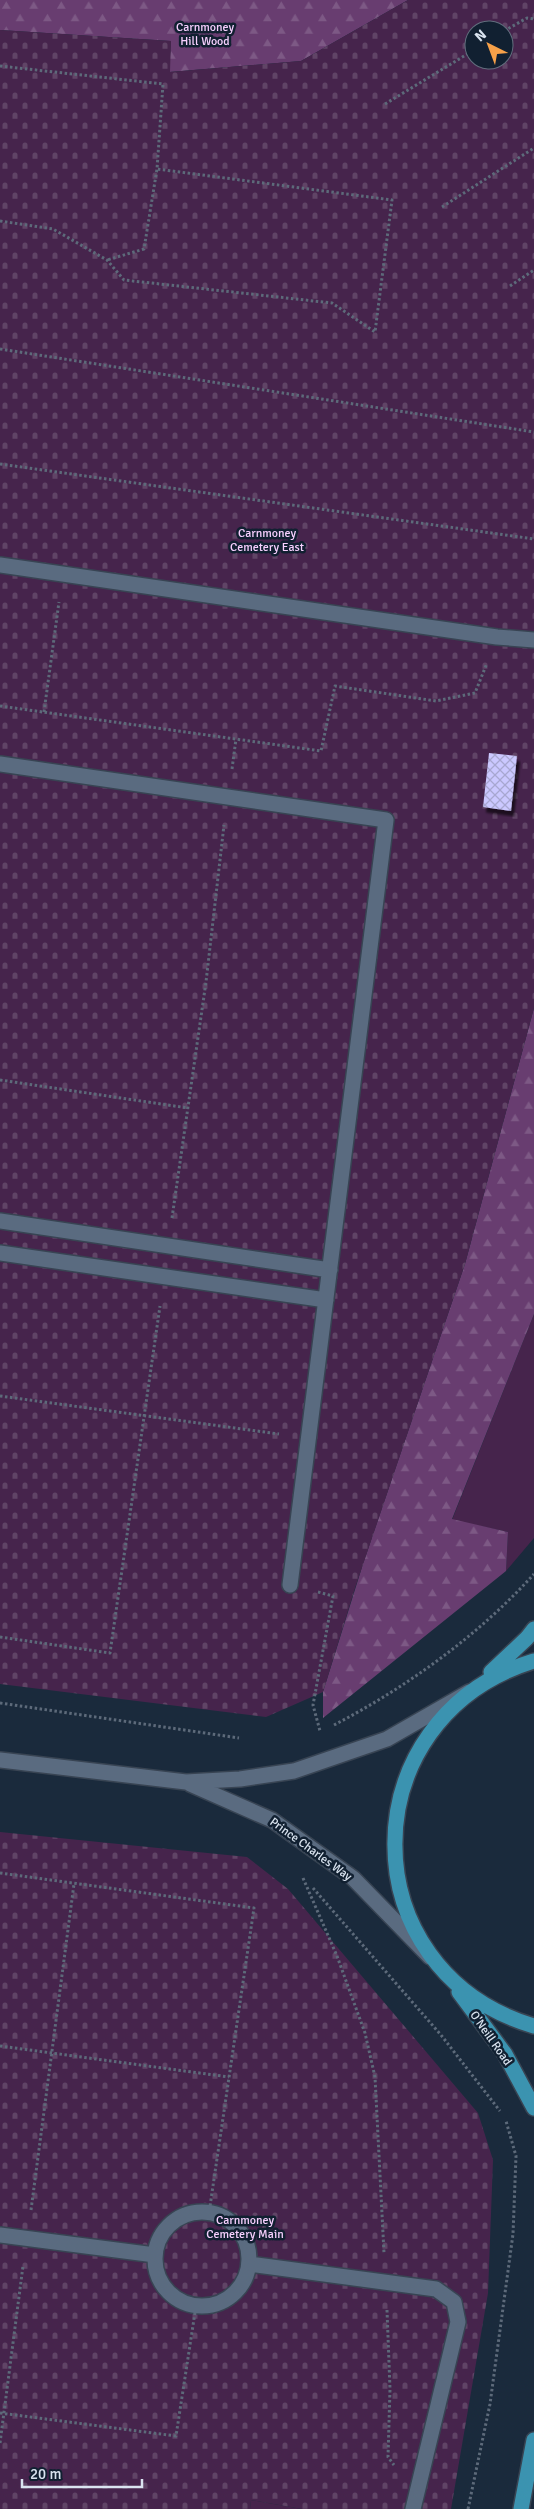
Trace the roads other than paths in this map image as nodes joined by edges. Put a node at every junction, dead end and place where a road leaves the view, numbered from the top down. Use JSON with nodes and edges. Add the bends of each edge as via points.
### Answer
{"nodes":[{"id":1,"x":0,"y":565,"type":"edge"},
{"id":2,"x":534,"y":640,"type":"edge"},
{"id":3,"x":0,"y":764,"type":"edge"},
{"id":4,"x":0,"y":1221,"type":"edge"},
{"id":5,"x":0,"y":1253,"type":"edge"},
{"id":6,"x":330,"y":1270,"type":"junction"},
{"id":7,"x":326,"y":1300,"type":"junction"},
{"id":8,"x":290,"y":1585,"type":"road end"},
{"id":9,"x":534,"y":1629,"type":"edge"},
{"id":10,"x":534,"y":1661,"type":"edge"},
{"id":11,"x":471,"y":1691,"type":"junction"},
{"id":12,"x":0,"y":1760,"type":"edge"},
{"id":13,"x":186,"y":1782,"type":"junction"},
{"id":14,"x":440,"y":1968,"type":"junction"},
{"id":15,"x":534,"y":2026,"type":"edge"},
{"id":16,"x":534,"y":2108,"type":"edge"},
{"id":17,"x":0,"y":2235,"type":"edge"},
{"id":18,"x":155,"y":2255,"type":"junction"},
{"id":19,"x":249,"y":2264,"type":"junction"},
{"id":20,"x":534,"y":2440,"type":"edge"},
{"id":21,"x":415,"y":2502,"type":"edge"},
{"id":22,"x":522,"y":2509,"type":"edge"}],
"edges":[{"from":1,"to":2,"type":"street"},
{"from":3,"to":6,"type":"street","via":[[386,820]]},
{"from":4,"to":6,"type":"street"},
{"from":5,"to":7,"type":"street"},
{"from":6,"to":7,"type":"street"},
{"from":7,"to":8,"type":"street"},
{"from":9,"to":11,"type":"main road"},
{"from":10,"to":11,"type":"main road","via":[[511,1668]]},
{"from":11,"to":13,"type":"street","name":"Prince Charles Way","via":[[387,1739],[294,1771]]},
{"from":11,"to":14,"type":"main road","via":[[437,1723],[418,1752],[398,1800],[394,1844],[399,1888],[414,1929]]},
{"from":12,"to":13,"type":"street","name":"Prince Charles Way"},
{"from":13,"to":14,"type":"street","name":"Prince Charles Way","via":[[272,1820],[345,1872]]},
{"from":14,"to":15,"type":"main road","via":[[473,1998],[510,2019]]},
{"from":14,"to":16,"type":"main road","name":"O'Neill Road","via":[[505,2054]]},
{"from":17,"to":18,"type":"street"},
{"from":18,"to":19,"type":"street","via":[[161,2283],[183,2303],[196,2306],[226,2300],[245,2278]]},
{"from":18,"to":19,"type":"street","via":[[159,2239],[168,2226],[182,2216],[210,2213],[229,2221],[240,2232],[248,2247]]},
{"from":19,"to":21,"type":"street","via":[[436,2289],[454,2302],[458,2322]]},
{"from":20,"to":22,"type":"main road"}]}
